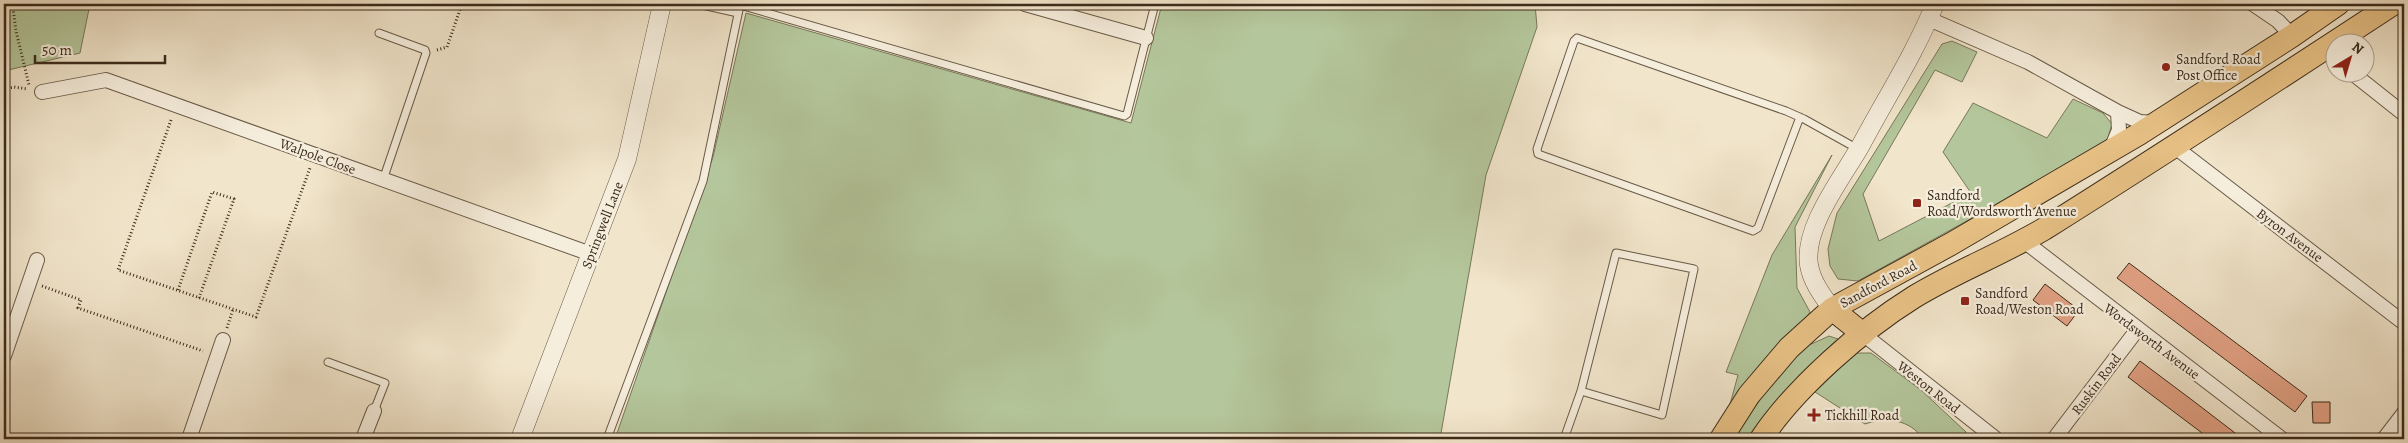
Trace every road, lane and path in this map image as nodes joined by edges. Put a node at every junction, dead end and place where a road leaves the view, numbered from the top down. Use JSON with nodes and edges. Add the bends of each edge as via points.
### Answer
{"nodes":[{"id":1,"x":462,"y":4,"type":"edge"},
{"id":2,"x":662,"y":4,"type":"edge"},
{"id":3,"x":698,"y":4,"type":"edge"},
{"id":4,"x":1025,"y":4,"type":"edge"},
{"id":5,"x":1155,"y":4,"type":"edge"},
{"id":6,"x":2253,"y":4,"type":"edge"},
{"id":7,"x":2338,"y":4,"type":"edge"},
{"id":8,"x":2393,"y":4,"type":"edge"},
{"id":9,"x":748,"y":5,"type":"edge"},
{"id":10,"x":13,"y":8,"type":"dead end"},
{"id":11,"x":1932,"y":12,"type":"edge"},
{"id":12,"x":738,"y":14,"type":"junction"},
{"id":13,"x":2358,"y":32,"type":"edge"},
{"id":14,"x":380,"y":33,"type":"dead end"},
{"id":15,"x":2292,"y":36,"type":"junction"},
{"id":16,"x":1146,"y":38,"type":"junction"},
{"id":17,"x":426,"y":53,"type":"junction"},
{"id":18,"x":2326,"y":57,"type":"edge"},
{"id":19,"x":2364,"y":82,"type":"edge"},
{"id":20,"x":4,"y":89,"type":"edge"},
{"id":21,"x":42,"y":92,"type":"dead end"},
{"id":22,"x":176,"y":106,"type":"junction"},
{"id":23,"x":2118,"y":112,"type":"junction"},
{"id":24,"x":2404,"y":114,"type":"edge"},
{"id":25,"x":1800,"y":117,"type":"junction"},
{"id":26,"x":2158,"y":123,"type":"junction"},
{"id":27,"x":2175,"y":147,"type":"junction"},
{"id":28,"x":1858,"y":149,"type":"junction"},
{"id":29,"x":2109,"y":152,"type":"junction"},
{"id":30,"x":315,"y":156,"type":"junction"},
{"id":31,"x":383,"y":180,"type":"junction"},
{"id":32,"x":2024,"y":241,"type":"junction"},
{"id":33,"x":591,"y":254,"type":"junction"},
{"id":34,"x":37,"y":260,"type":"dead end"},
{"id":35,"x":30,"y":282,"type":"junction"},
{"id":36,"x":178,"y":290,"type":"junction"},
{"id":37,"x":199,"y":298,"type":"junction"},
{"id":38,"x":1832,"y":308,"type":"junction"},
{"id":39,"x":2404,"y":323,"type":"edge"},
{"id":40,"x":2137,"y":330,"type":"junction"},
{"id":41,"x":1863,"y":334,"type":"junction"},
{"id":42,"x":223,"y":340,"type":"dead end"},
{"id":43,"x":4,"y":356,"type":"edge"},
{"id":44,"x":217,"y":356,"type":"junction"},
{"id":45,"x":328,"y":362,"type":"dead end"},
{"id":46,"x":1581,"y":391,"type":"junction"},
{"id":47,"x":374,"y":411,"type":"joint"},
{"id":48,"x":2404,"y":413,"type":"edge"},
{"id":49,"x":189,"y":439,"type":"edge"},
{"id":50,"x":363,"y":439,"type":"edge"},
{"id":51,"x":520,"y":439,"type":"edge"},
{"id":52,"x":607,"y":439,"type":"edge"},
{"id":53,"x":1564,"y":439,"type":"edge"},
{"id":54,"x":1721,"y":439,"type":"edge"},
{"id":55,"x":1761,"y":439,"type":"edge"},
{"id":56,"x":1996,"y":439,"type":"edge"},
{"id":57,"x":2054,"y":439,"type":"edge"},
{"id":58,"x":2282,"y":439,"type":"edge"},
{"id":59,"x":2384,"y":439,"type":"edge"}],
"edges":[{"from":1,"to":17,"type":"path","via":[[447,47]]},
{"from":2,"to":33,"type":"street","name":"Springwell Lane","via":[[627,159]]},
{"from":3,"to":12,"type":"lane"},
{"from":4,"to":16,"type":"street"},
{"from":5,"to":16,"type":"lane"},
{"from":6,"to":15,"type":"street"},
{"from":7,"to":15,"type":"main road","name":"Sandford Road"},
{"from":8,"to":13,"type":"main road","name":"Sandford Road"},
{"from":9,"to":12,"type":"lane","via":[[740,4]]},
{"from":9,"to":16,"type":"lane","via":[[1124,116]]},
{"from":10,"to":20,"type":"path","via":[[30,90]]},
{"from":11,"to":23,"type":"street"},
{"from":11,"to":28,"type":"street"},
{"from":12,"to":52,"type":"lane","via":[[703,181]]},
{"from":14,"to":17,"type":"lane"},
{"from":15,"to":26,"type":"main road","name":"Sandford Road"},
{"from":17,"to":31,"type":"lane"},
{"from":18,"to":27,"type":"main road","name":"Sandford Road"},
{"from":19,"to":24,"type":"street"},
{"from":21,"to":22,"type":"street","name":"Walpole Close","via":[[106,80]]},
{"from":22,"to":30,"type":"street","name":"Walpole Close"},
{"from":22,"to":36,"type":"path","via":[[118,270]]},
{"from":23,"to":26,"type":"street","via":[[2140,122]]},
{"from":23,"to":29,"type":"street","via":[[2119,130]]},
{"from":25,"to":25,"type":"lane","via":[[1577,38],[1537,149],[1538,154],[1754,231],[1758,228]]},
{"from":25,"to":28,"type":"lane"},
{"from":26,"to":29,"type":"main road","name":"Sandford Road"},
{"from":27,"to":32,"type":"main road","name":"Sandford Road"},
{"from":27,"to":39,"type":"street","name":"Byron Avenue"},
{"from":28,"to":38,"type":"street","via":[[1815,226],[1810,245],[1809,264],[1816,285]]},
{"from":29,"to":38,"type":"main road","name":"Sandford Road","via":[[1952,244]]},
{"from":30,"to":31,"type":"street","name":"Walpole Close"},
{"from":30,"to":37,"type":"path","via":[[256,317]]},
{"from":31,"to":33,"type":"street","name":"Walpole Close"},
{"from":32,"to":40,"type":"street","name":"Wordsworth Avenue"},
{"from":32,"to":41,"type":"main road","name":"Sandford Road","via":[[1915,297]]},
{"from":33,"to":51,"type":"street","name":"Springwell Lane"},
{"from":34,"to":35,"type":"street"},
{"from":35,"to":43,"type":"street"},
{"from":35,"to":44,"type":"path","via":[[81,300],[78,308]]},
{"from":36,"to":37,"type":"path"},
{"from":36,"to":37,"type":"path","via":[[212,192],[234,199]]},
{"from":38,"to":41,"type":"main road","name":"Sandford Road"},
{"from":38,"to":54,"type":"main road","via":[[1789,348],[1750,394]]},
{"from":40,"to":57,"type":"street","name":"Ruskin Road"},
{"from":40,"to":58,"type":"street","name":"Wordsworth Avenue"},
{"from":41,"to":55,"type":"main road","via":[[1801,390]]},
{"from":41,"to":56,"type":"street","name":"Weston Road"},
{"from":42,"to":44,"type":"street"},
{"from":44,"to":49,"type":"street"},
{"from":45,"to":47,"type":"lane","via":[[385,382]]},
{"from":46,"to":46,"type":"lane","via":[[1616,253],[1694,269],[1662,415]]},
{"from":46,"to":53,"type":"lane"},
{"from":47,"to":50,"type":"street"},
{"from":48,"to":59,"type":"street"}]}
